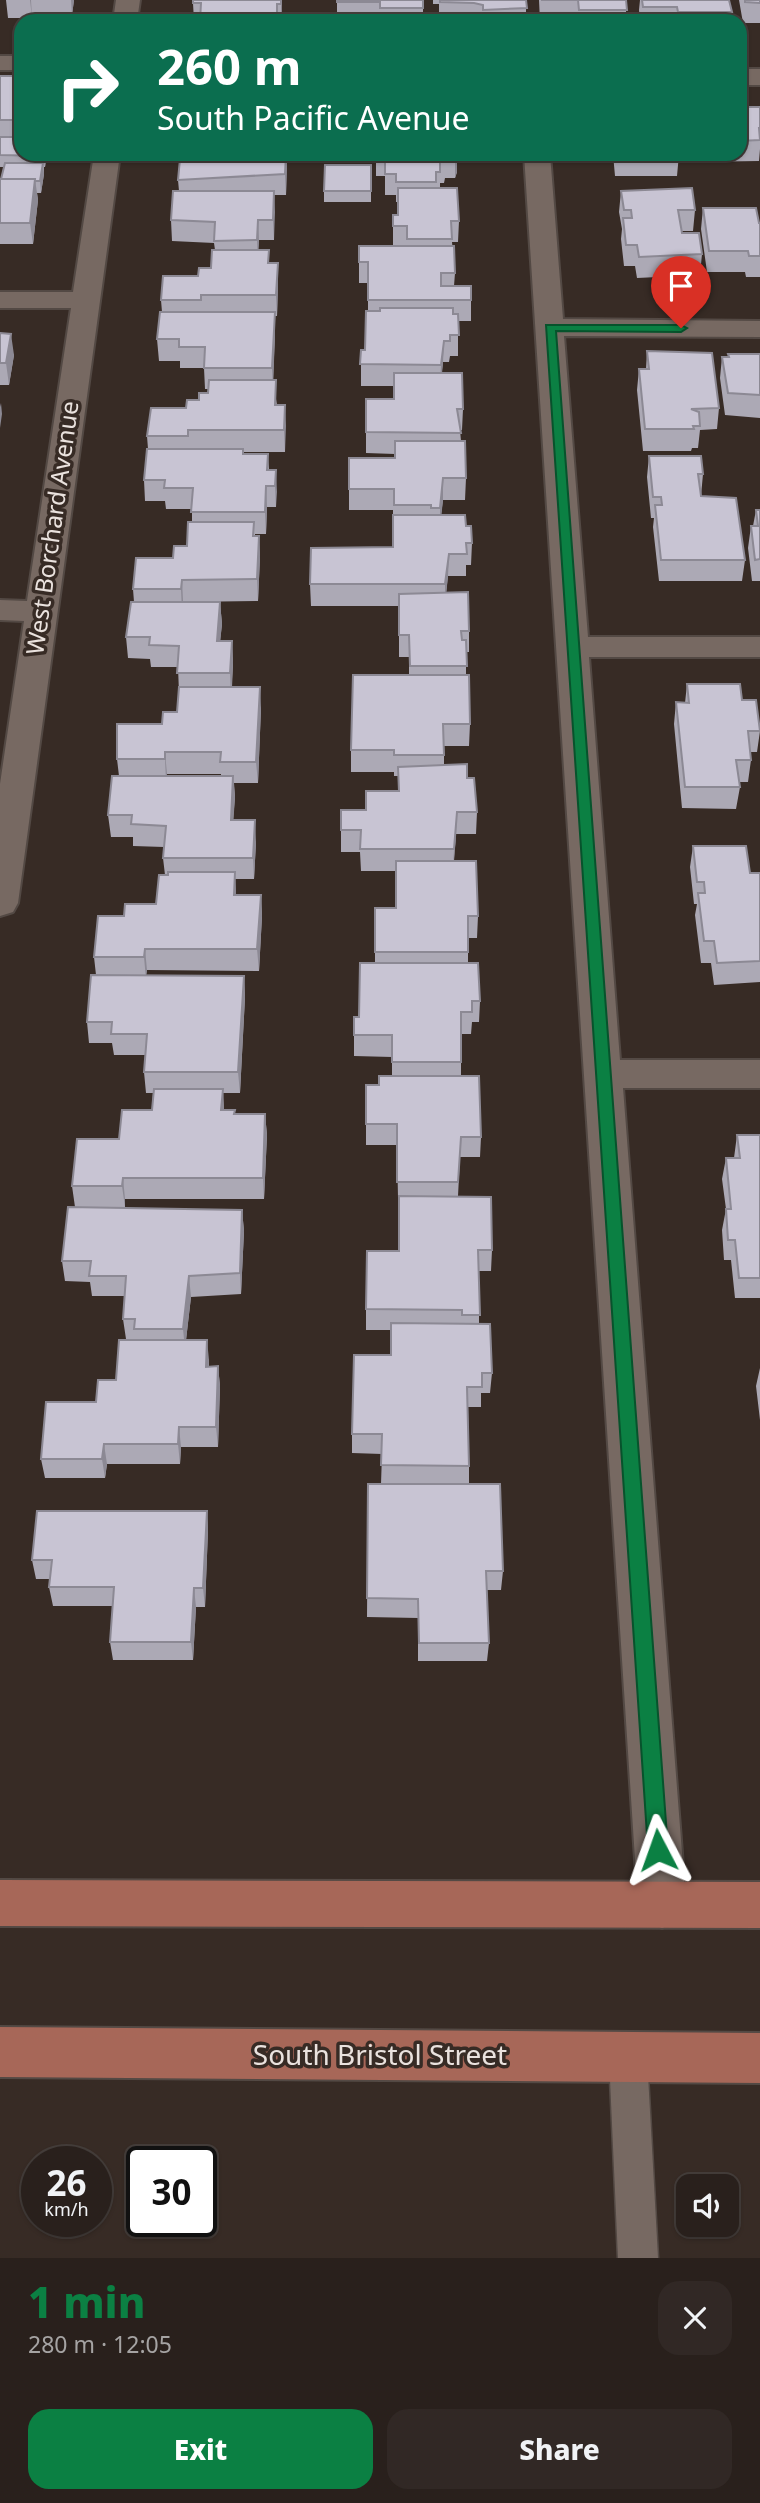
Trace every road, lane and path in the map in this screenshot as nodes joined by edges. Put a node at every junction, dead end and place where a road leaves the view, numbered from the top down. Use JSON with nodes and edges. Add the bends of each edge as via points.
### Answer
{"nodes":[{"id":1,"x":106,"y":161,"type":"edge"},
{"id":2,"x":538,"y":161,"type":"edge"},
{"id":3,"x":0,"y":300,"type":"edge"},
{"id":4,"x":86,"y":300,"type":"junction"},
{"id":5,"x":550,"y":327,"type":"junction"},
{"id":6,"x":760,"y":329,"type":"edge"},
{"id":7,"x":0,"y":610,"type":"edge"},
{"id":8,"x":42,"y":611,"type":"junction"},
{"id":9,"x":572,"y":646,"type":"junction"},
{"id":10,"x":760,"y":647,"type":"edge"},
{"id":11,"x":0,"y":903,"type":"edge"},
{"id":12,"x":603,"y":1074,"type":"junction"},
{"id":13,"x":760,"y":1074,"type":"edge"},
{"id":14,"x":0,"y":1903,"type":"edge"},
{"id":15,"x":662,"y":1905,"type":"junction"},
{"id":16,"x":760,"y":1905,"type":"edge"},
{"id":17,"x":0,"y":2052,"type":"edge"},
{"id":18,"x":628,"y":2057,"type":"junction"},
{"id":19,"x":760,"y":2058,"type":"edge"},
{"id":20,"x":638,"y":2258,"type":"edge"}],
"edges":[{"from":1,"to":4,"type":"street","name":"West Borchard Avenue"},
{"from":2,"to":5,"type":"street"},
{"from":3,"to":4,"type":"street"},
{"from":4,"to":8,"type":"street","name":"West Borchard Avenue"},
{"from":5,"to":6,"type":"street"},
{"from":5,"to":9,"type":"street"},
{"from":7,"to":8,"type":"street"},
{"from":8,"to":11,"type":"street","name":"West Borchard Avenue"},
{"from":9,"to":10,"type":"street"},
{"from":9,"to":12,"type":"street"},
{"from":12,"to":13,"type":"street"},
{"from":12,"to":15,"type":"street"},
{"from":14,"to":15,"type":"main road"},
{"from":15,"to":16,"type":"main road"},
{"from":17,"to":18,"type":"main road","name":"South Bristol Street"},
{"from":18,"to":19,"type":"main road","name":"South Bristol Street"},
{"from":18,"to":20,"type":"lane"}]}
